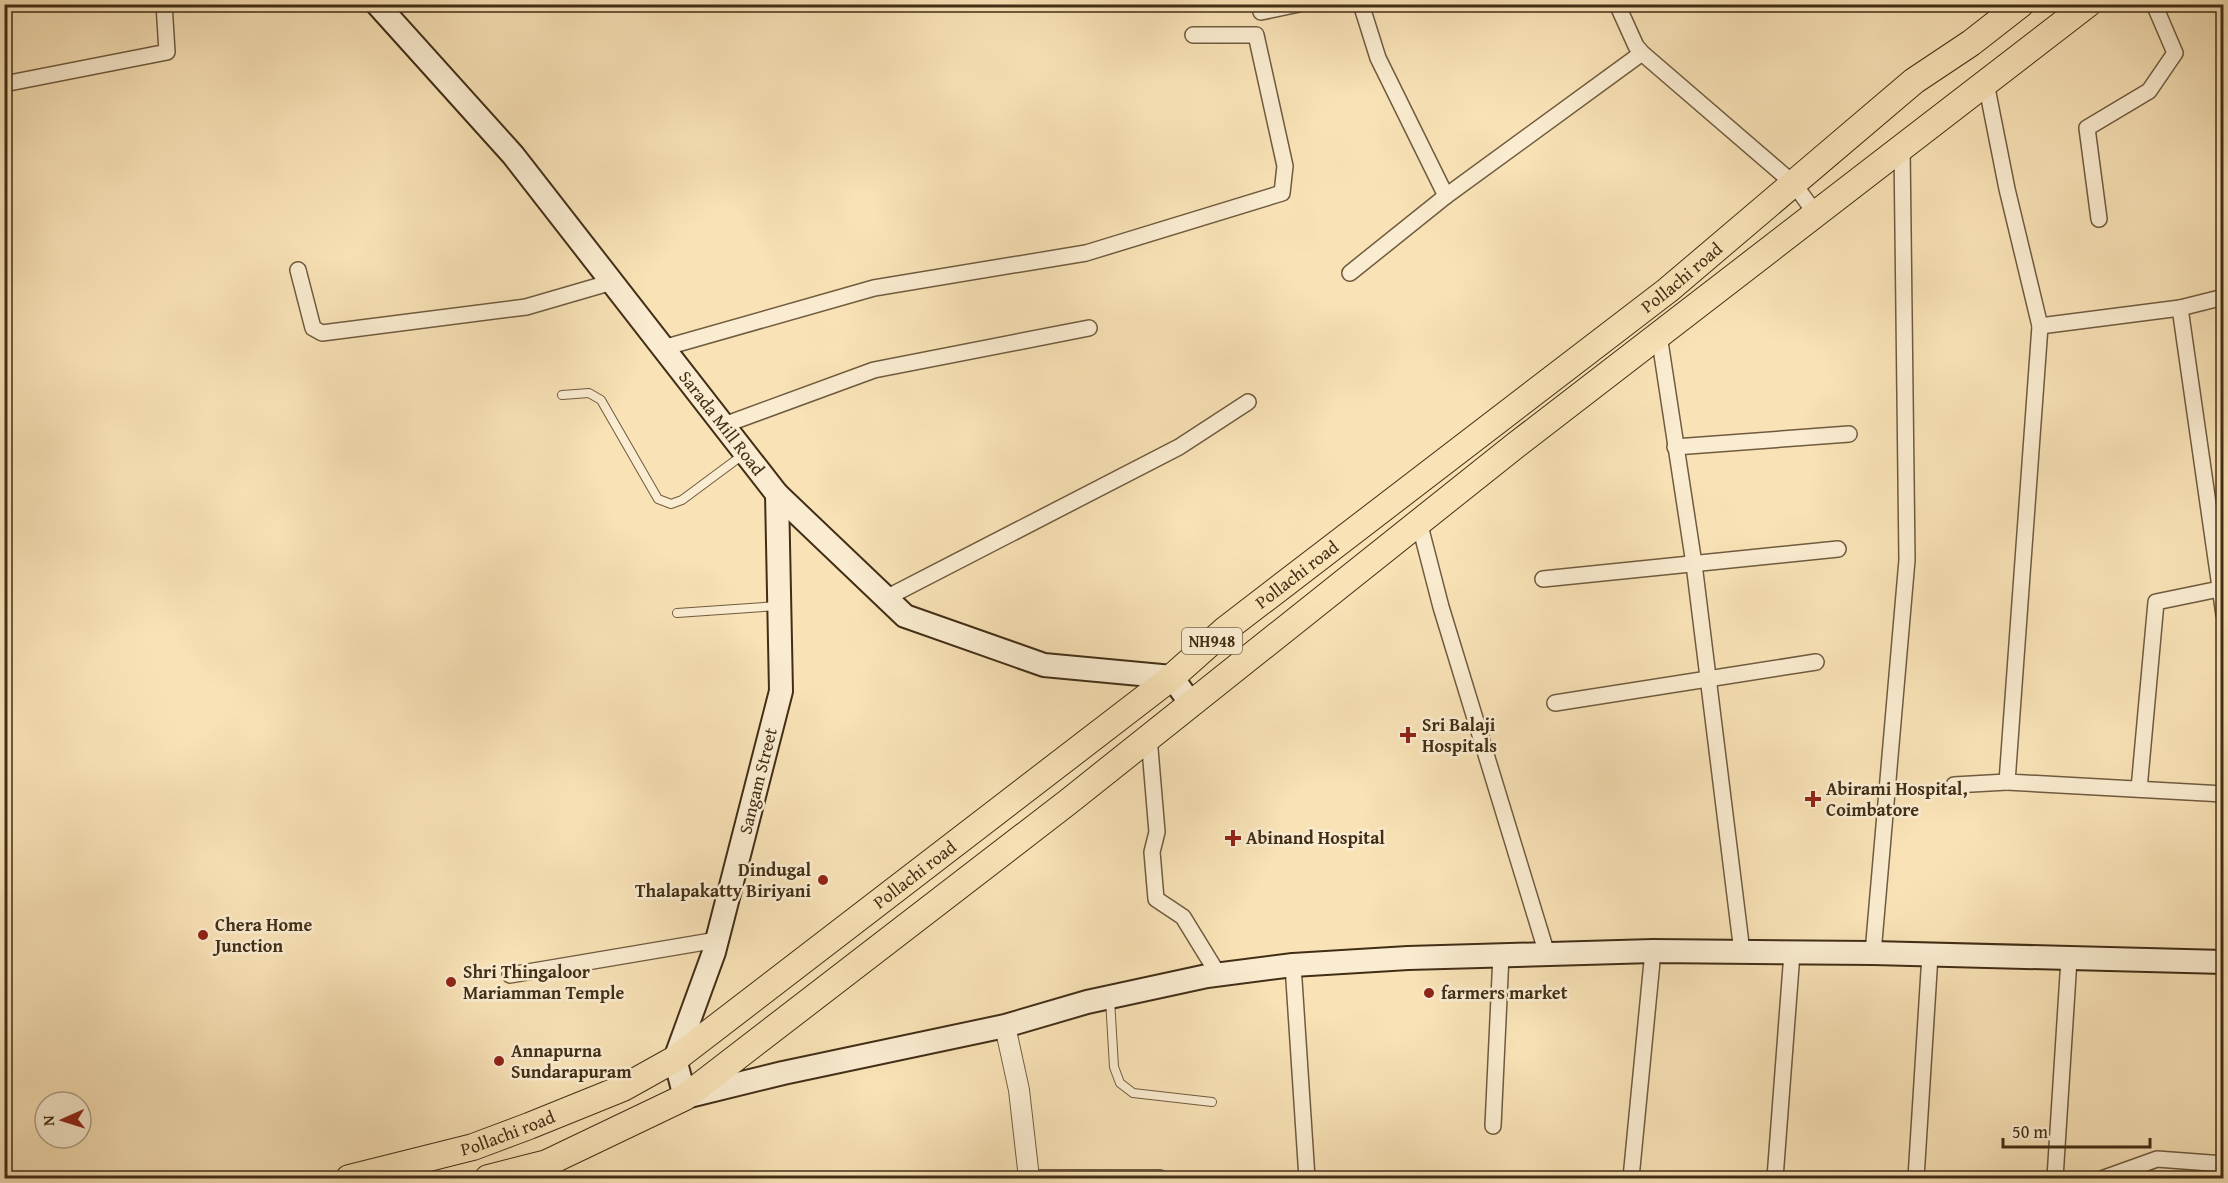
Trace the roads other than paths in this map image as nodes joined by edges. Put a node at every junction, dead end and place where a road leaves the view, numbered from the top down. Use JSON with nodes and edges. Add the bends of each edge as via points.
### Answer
{"nodes":[{"id":1,"x":164,"y":4,"type":"edge"},
{"id":2,"x":378,"y":4,"type":"edge"},
{"id":3,"x":1299,"y":4,"type":"edge"},
{"id":4,"x":1361,"y":4,"type":"edge"},
{"id":5,"x":1617,"y":4,"type":"edge"},
{"id":6,"x":2021,"y":4,"type":"edge"},
{"id":7,"x":2088,"y":4,"type":"edge"},
{"id":8,"x":2154,"y":4,"type":"edge"},
{"id":9,"x":1261,"y":12,"type":"dead end"},
{"id":10,"x":1193,"y":35,"type":"dead end"},
{"id":11,"x":1642,"y":53,"type":"junction"},
{"id":12,"x":1986,"y":83,"type":"junction"},
{"id":13,"x":4,"y":84,"type":"edge"},
{"id":14,"x":1902,"y":147,"type":"junction"},
{"id":15,"x":1794,"y":184,"type":"junction"},
{"id":16,"x":1446,"y":196,"type":"junction"},
{"id":17,"x":1816,"y":214,"type":"junction"},
{"id":18,"x":2098,"y":219,"type":"dead end"},
{"id":19,"x":298,"y":270,"type":"dead end"},
{"id":20,"x":1350,"y":273,"type":"dead end"},
{"id":21,"x":612,"y":282,"type":"junction"},
{"id":22,"x":2223,"y":297,"type":"edge"},
{"id":23,"x":2180,"y":308,"type":"junction"},
{"id":24,"x":2040,"y":326,"type":"junction"},
{"id":25,"x":1089,"y":327,"type":"dead end"},
{"id":26,"x":1659,"y":335,"type":"junction"},
{"id":27,"x":663,"y":348,"type":"junction"},
{"id":28,"x":562,"y":395,"type":"dead end"},
{"id":29,"x":1248,"y":402,"type":"dead end"},
{"id":30,"x":724,"y":425,"type":"junction"},
{"id":31,"x":1849,"y":434,"type":"dead end"},
{"id":32,"x":1675,"y":447,"type":"junction"},
{"id":33,"x":745,"y":453,"type":"junction"},
{"id":34,"x":777,"y":494,"type":"junction"},
{"id":35,"x":1419,"y":522,"type":"junction"},
{"id":36,"x":1838,"y":549,"type":"dead end"},
{"id":37,"x":1694,"y":564,"type":"junction"},
{"id":38,"x":1543,"y":579,"type":"dead end"},
{"id":39,"x":2222,"y":589,"type":"edge"},
{"id":40,"x":886,"y":598,"type":"junction"},
{"id":41,"x":780,"y":605,"type":"junction"},
{"id":42,"x":676,"y":613,"type":"dead end"},
{"id":43,"x":2223,"y":615,"type":"edge"},
{"id":44,"x":1816,"y":662,"type":"dead end"},
{"id":45,"x":1172,"y":677,"type":"junction"},
{"id":46,"x":1707,"y":679,"type":"junction"},
{"id":47,"x":1555,"y":703,"type":"dead end"},
{"id":48,"x":1191,"y":704,"type":"junction"},
{"id":49,"x":1149,"y":737,"type":"junction"},
{"id":50,"x":2007,"y":782,"type":"junction"},
{"id":51,"x":1954,"y":785,"type":"dead end"},
{"id":52,"x":2139,"y":789,"type":"junction"},
{"id":53,"x":2223,"y":794,"type":"edge"},
{"id":54,"x":717,"y":940,"type":"junction"},
{"id":55,"x":1653,"y":951,"type":"junction"},
{"id":56,"x":1742,"y":952,"type":"junction"},
{"id":57,"x":1792,"y":953,"type":"junction"},
{"id":58,"x":1873,"y":953,"type":"junction"},
{"id":59,"x":1547,"y":954,"type":"junction"},
{"id":60,"x":1501,"y":955,"type":"junction"},
{"id":61,"x":1930,"y":955,"type":"junction"},
{"id":62,"x":2069,"y":959,"type":"junction"},
{"id":63,"x":2223,"y":962,"type":"edge"},
{"id":64,"x":1293,"y":965,"type":"junction"},
{"id":65,"x":1218,"y":974,"type":"junction"},
{"id":66,"x":510,"y":975,"type":"dead end"},
{"id":67,"x":1110,"y":997,"type":"junction"},
{"id":68,"x":1005,"y":1026,"type":"junction"},
{"id":69,"x":675,"y":1059,"type":"junction"},
{"id":70,"x":685,"y":1097,"type":"junction"},
{"id":71,"x":1212,"y":1102,"type":"dead end"},
{"id":72,"x":1492,"y":1126,"type":"dead end"},
{"id":73,"x":2223,"y":1164,"type":"edge"},
{"id":74,"x":548,"y":1171,"type":"edge"},
{"id":75,"x":1029,"y":1178,"type":"edge"},
{"id":76,"x":1160,"y":1178,"type":"edge"},
{"id":77,"x":349,"y":1179,"type":"edge"},
{"id":78,"x":488,"y":1179,"type":"edge"},
{"id":79,"x":1307,"y":1179,"type":"edge"},
{"id":80,"x":1631,"y":1179,"type":"edge"},
{"id":81,"x":1775,"y":1179,"type":"edge"},
{"id":82,"x":1916,"y":1179,"type":"edge"},
{"id":83,"x":2055,"y":1179,"type":"edge"},
{"id":84,"x":2104,"y":1179,"type":"edge"}],
"edges":[{"from":1,"to":13,"type":"street","via":[[167,52]]},
{"from":2,"to":21,"type":"main road","name":"Sarada Mill Road","via":[[513,155]]},
{"from":3,"to":9,"type":"street"},
{"from":4,"to":16,"type":"street","via":[[1378,58]]},
{"from":5,"to":11,"type":"street"},
{"from":6,"to":15,"type":"highway","name":"Pollachi road","number":"NH948","via":[[1914,81]]},
{"from":7,"to":12,"type":"highway","number":"NH948"},
{"from":8,"to":18,"type":"street","via":[[2175,53],[2149,91],[2087,128]]},
{"from":10,"to":27,"type":"street","via":[[1256,35],[1286,166],[1282,194],[1086,253],[874,288]]},
{"from":11,"to":15,"type":"street"},
{"from":11,"to":16,"type":"street"},
{"from":12,"to":14,"type":"highway","number":"NH948"},
{"from":12,"to":24,"type":"street"},
{"from":14,"to":17,"type":"highway","number":"NH948"},
{"from":14,"to":58,"type":"street","via":[[1907,560]]},
{"from":15,"to":17,"type":"street"},
{"from":15,"to":45,"type":"highway","name":"Pollachi road","number":"NH948","via":[[1668,290],[1226,628]]},
{"from":16,"to":20,"type":"street"},
{"from":17,"to":26,"type":"highway","number":"NH948"},
{"from":19,"to":21,"type":"street","via":[[314,328],[322,333],[526,307]]},
{"from":21,"to":27,"type":"main road","name":"Sarada Mill Road"},
{"from":22,"to":23,"type":"street"},
{"from":23,"to":24,"type":"street"},
{"from":23,"to":39,"type":"street"},
{"from":24,"to":50,"type":"street"},
{"from":25,"to":30,"type":"street","via":[[874,370]]},
{"from":26,"to":32,"type":"street"},
{"from":26,"to":35,"type":"highway","number":"NH948"},
{"from":27,"to":30,"type":"main road","name":"Sarada Mill Road"},
{"from":28,"to":33,"type":"lane","via":[[589,393],[602,400],[658,499],[670,504],[682,501]]},
{"from":29,"to":40,"type":"street","via":[[1179,447]]},
{"from":30,"to":33,"type":"main road","name":"Sarada Mill Road"},
{"from":31,"to":32,"type":"street"},
{"from":32,"to":37,"type":"street"},
{"from":33,"to":34,"type":"main road","name":"Sarada Mill Road"},
{"from":34,"to":40,"type":"main road","name":"Sarada Mill Road"},
{"from":34,"to":41,"type":"main road","name":"Sangam Street"},
{"from":35,"to":48,"type":"highway","number":"NH948"},
{"from":35,"to":59,"type":"street","via":[[1444,617]]},
{"from":36,"to":37,"type":"street"},
{"from":37,"to":38,"type":"street"},
{"from":37,"to":46,"type":"street"},
{"from":39,"to":43,"type":"street"},
{"from":39,"to":52,"type":"street","via":[[2156,602]]},
{"from":40,"to":45,"type":"main road","name":"Sarada Mill Road","via":[[905,616],[1044,665]]},
{"from":41,"to":42,"type":"lane"},
{"from":41,"to":54,"type":"main road","name":"Sangam Street","via":[[781,691]]},
{"from":44,"to":46,"type":"street"},
{"from":45,"to":48,"type":"main road"},
{"from":45,"to":69,"type":"highway","name":"Pollachi road","number":"NH948"},
{"from":46,"to":47,"type":"street"},
{"from":46,"to":56,"type":"street"},
{"from":48,"to":49,"type":"highway","number":"NH948"},
{"from":49,"to":65,"type":"street","via":[[1157,832],[1152,852],[1156,899],[1183,917]]},
{"from":49,"to":70,"type":"highway","number":"NH948"},
{"from":50,"to":51,"type":"street"},
{"from":50,"to":52,"type":"street"},
{"from":52,"to":53,"type":"street"},
{"from":54,"to":66,"type":"street"},
{"from":54,"to":69,"type":"main road","name":"Sangam Street"},
{"from":55,"to":56,"type":"main road"},
{"from":55,"to":59,"type":"main road"},
{"from":55,"to":80,"type":"street"},
{"from":56,"to":57,"type":"main road"},
{"from":57,"to":58,"type":"main road"},
{"from":57,"to":81,"type":"street"},
{"from":58,"to":61,"type":"main road"},
{"from":59,"to":60,"type":"main road"},
{"from":60,"to":64,"type":"main road"},
{"from":60,"to":72,"type":"street"},
{"from":61,"to":62,"type":"main road"},
{"from":61,"to":82,"type":"street"},
{"from":62,"to":63,"type":"main road"},
{"from":62,"to":83,"type":"street"},
{"from":64,"to":65,"type":"main road"},
{"from":64,"to":79,"type":"street"},
{"from":65,"to":67,"type":"main road"},
{"from":67,"to":68,"type":"main road"},
{"from":67,"to":71,"type":"lane","via":[[1114,1067],[1120,1083],[1133,1093]]},
{"from":68,"to":70,"type":"main road"},
{"from":68,"to":75,"type":"street","via":[[1019,1090]]},
{"from":69,"to":70,"type":"main road"},
{"from":69,"to":77,"type":"highway","name":"Pollachi road","number":"NH948","via":[[623,1088],[520,1130],[473,1147]]},
{"from":70,"to":74,"type":"highway","number":"NH948"},
{"from":73,"to":84,"type":"street","via":[[2157,1159]]},
{"from":74,"to":78,"type":"highway","number":"NH948"},
{"from":75,"to":76,"type":"street"}]}
